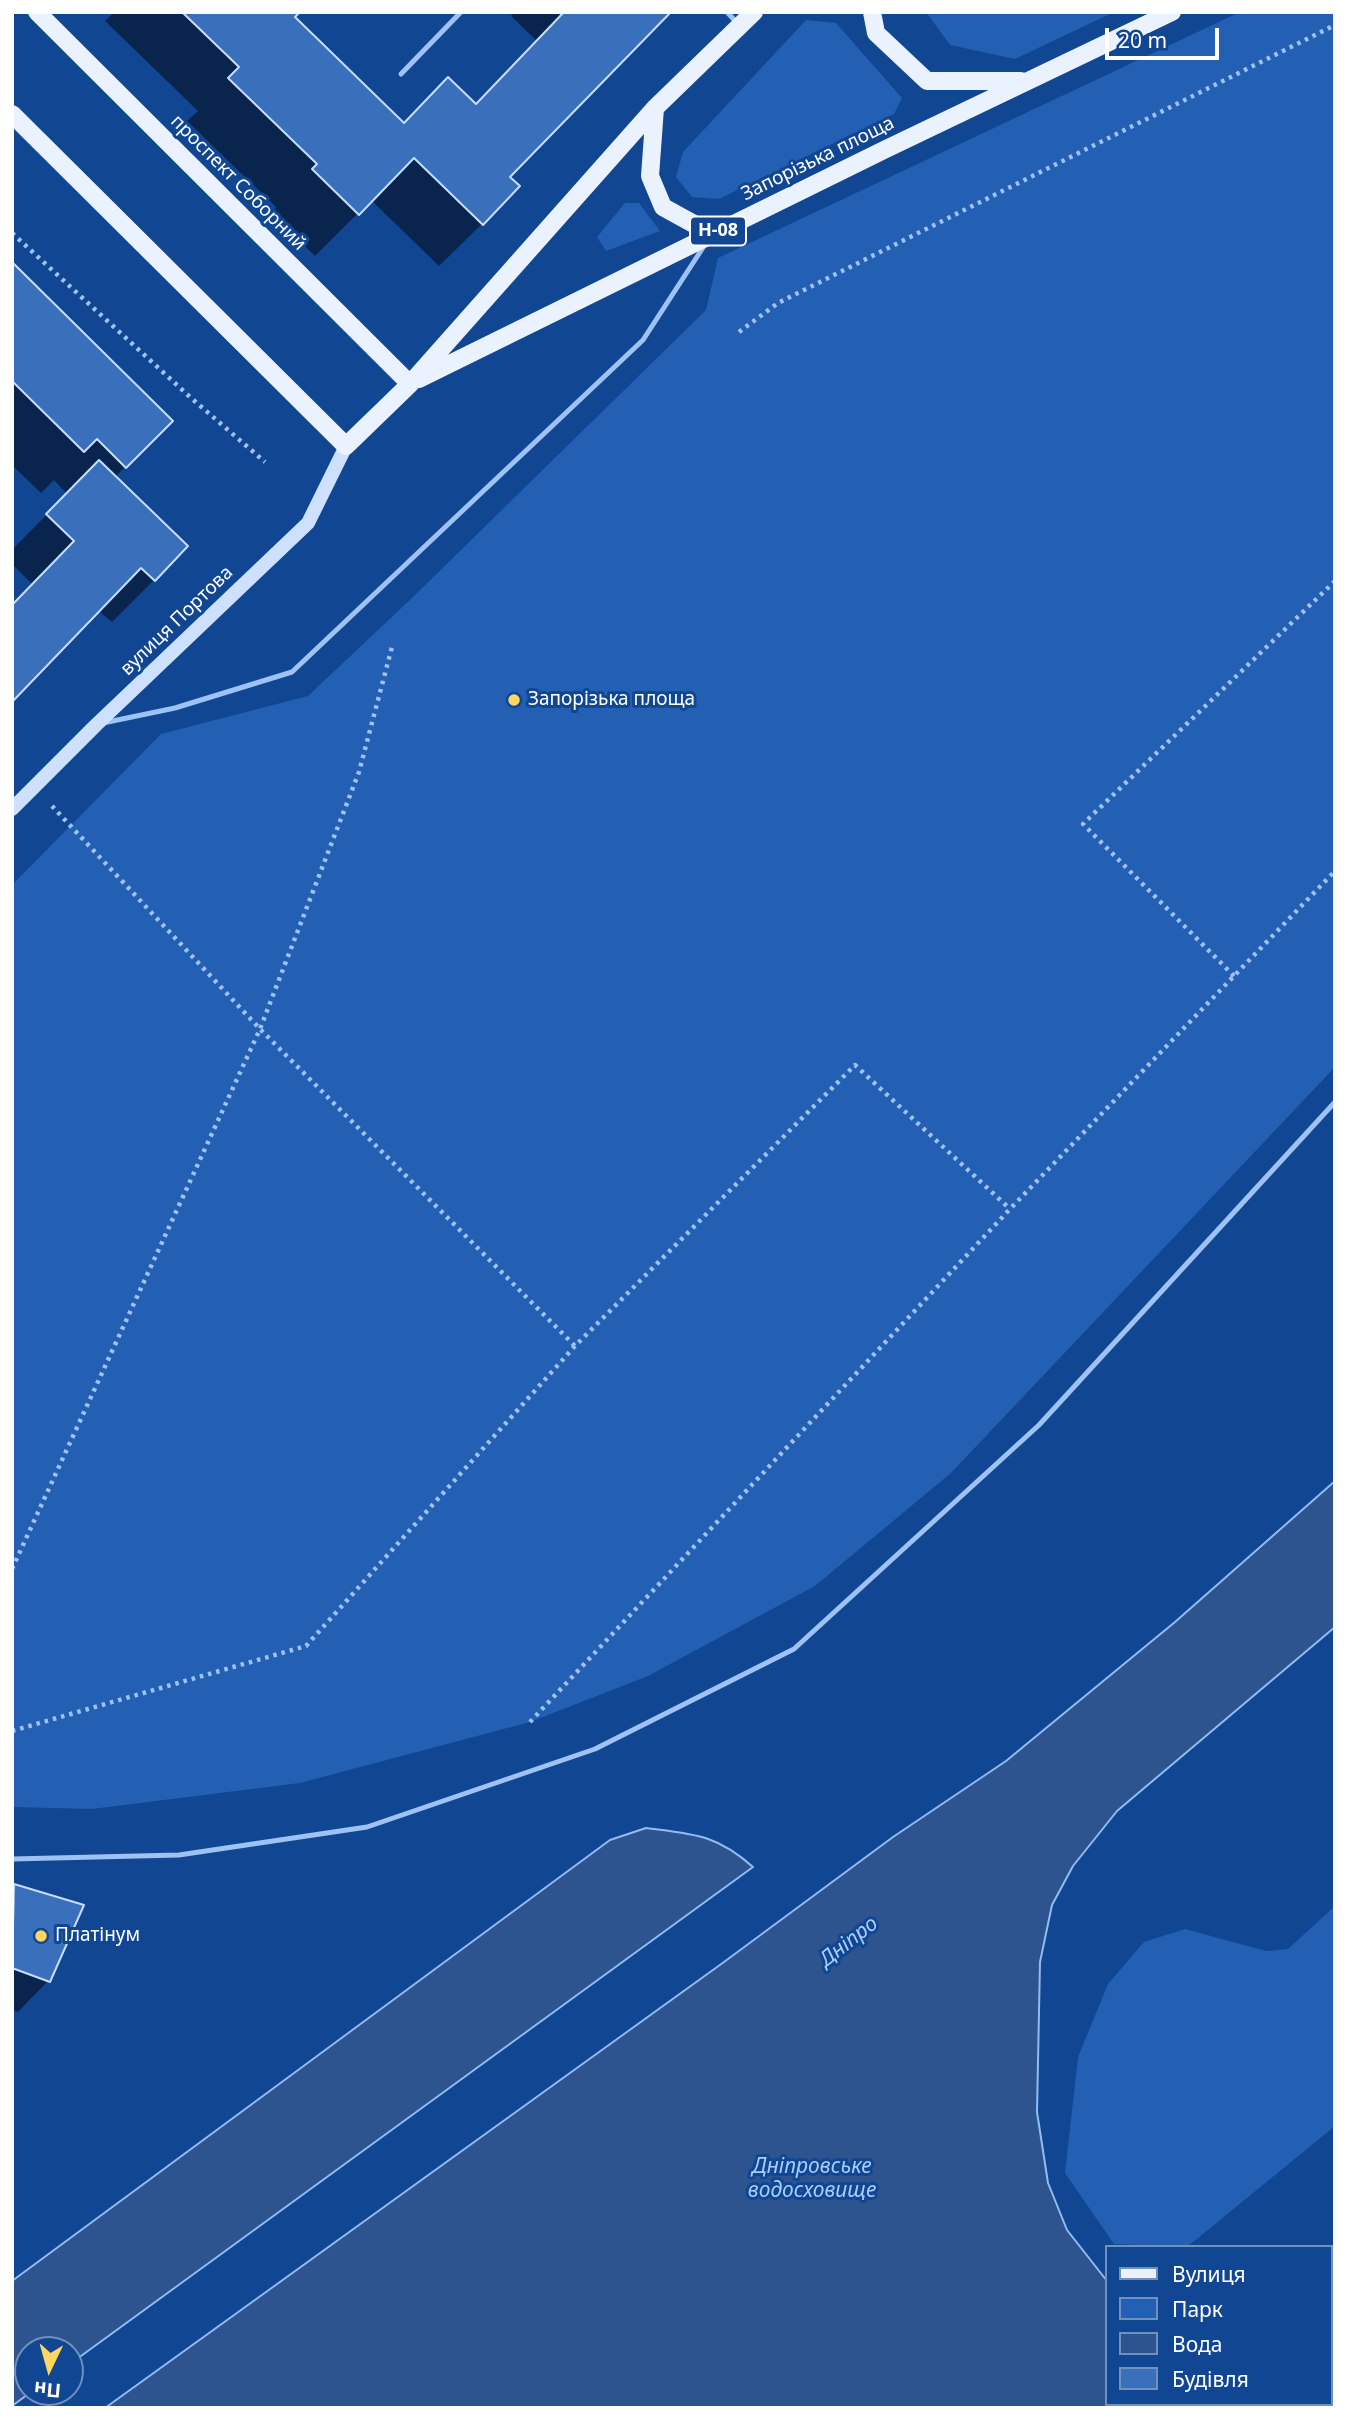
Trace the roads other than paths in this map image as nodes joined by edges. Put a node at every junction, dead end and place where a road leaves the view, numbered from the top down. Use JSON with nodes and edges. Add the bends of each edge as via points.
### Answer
{"nodes":[{"id":1,"x":37,"y":12,"type":"edge"},
{"id":2,"x":461,"y":12,"type":"edge"},
{"id":3,"x":727,"y":12,"type":"edge"},
{"id":4,"x":754,"y":12,"type":"edge"},
{"id":5,"x":872,"y":12,"type":"edge"},
{"id":6,"x":1172,"y":12,"type":"edge"},
{"id":7,"x":740,"y":26,"type":"junction"},
{"id":8,"x":401,"y":75,"type":"dead end"},
{"id":9,"x":1028,"y":81,"type":"junction"},
{"id":10,"x":655,"y":108,"type":"junction"},
{"id":11,"x":12,"y":114,"type":"edge"},
{"id":12,"x":712,"y":234,"type":"junction"},
{"id":13,"x":410,"y":384,"type":"junction"},
{"id":14,"x":346,"y":446,"type":"junction"},
{"id":15,"x":96,"y":725,"type":"junction"},
{"id":16,"x":12,"y":809,"type":"edge"},
{"id":17,"x":1335,"y":1102,"type":"edge"},
{"id":18,"x":12,"y":1859,"type":"edge"}],
"edges":[{"from":1,"to":13,"type":"main road","name":"проспект Соборний"},
{"from":2,"to":8,"type":"lane"},
{"from":3,"to":7,"type":"lane"},
{"from":4,"to":7,"type":"main road","name":"Запорізька площа","number":"Н-08"},
{"from":5,"to":9,"type":"main road","via":[[876,33],[927,81]]},
{"from":6,"to":9,"type":"main road","name":"Запорізька площа","number":"Н-08"},
{"from":7,"to":10,"type":"main road","name":"Запорізька площа","number":"Н-08"},
{"from":9,"to":12,"type":"main road","name":"Запорізька площа","number":"Н-08"},
{"from":10,"to":12,"type":"main road","via":[[650,176],[663,206]]},
{"from":10,"to":13,"type":"main road","name":"Запорізька площа","number":"Н-08"},
{"from":11,"to":14,"type":"main road"},
{"from":12,"to":13,"type":"main road","name":"Запорізька площа","number":"Н-08"},
{"from":12,"to":15,"type":"lane","via":[[643,340],[292,672],[175,708]]},
{"from":13,"to":14,"type":"main road","name":"Запорізька площа","number":"Н-08"},
{"from":14,"to":15,"type":"street","name":"вулиця Портова","via":[[308,523]]},
{"from":15,"to":16,"type":"street","name":"вулиця Портова"},
{"from":17,"to":18,"type":"lane","via":[[1039,1425],[794,1649],[595,1749],[367,1826],[179,1855]]}]}
